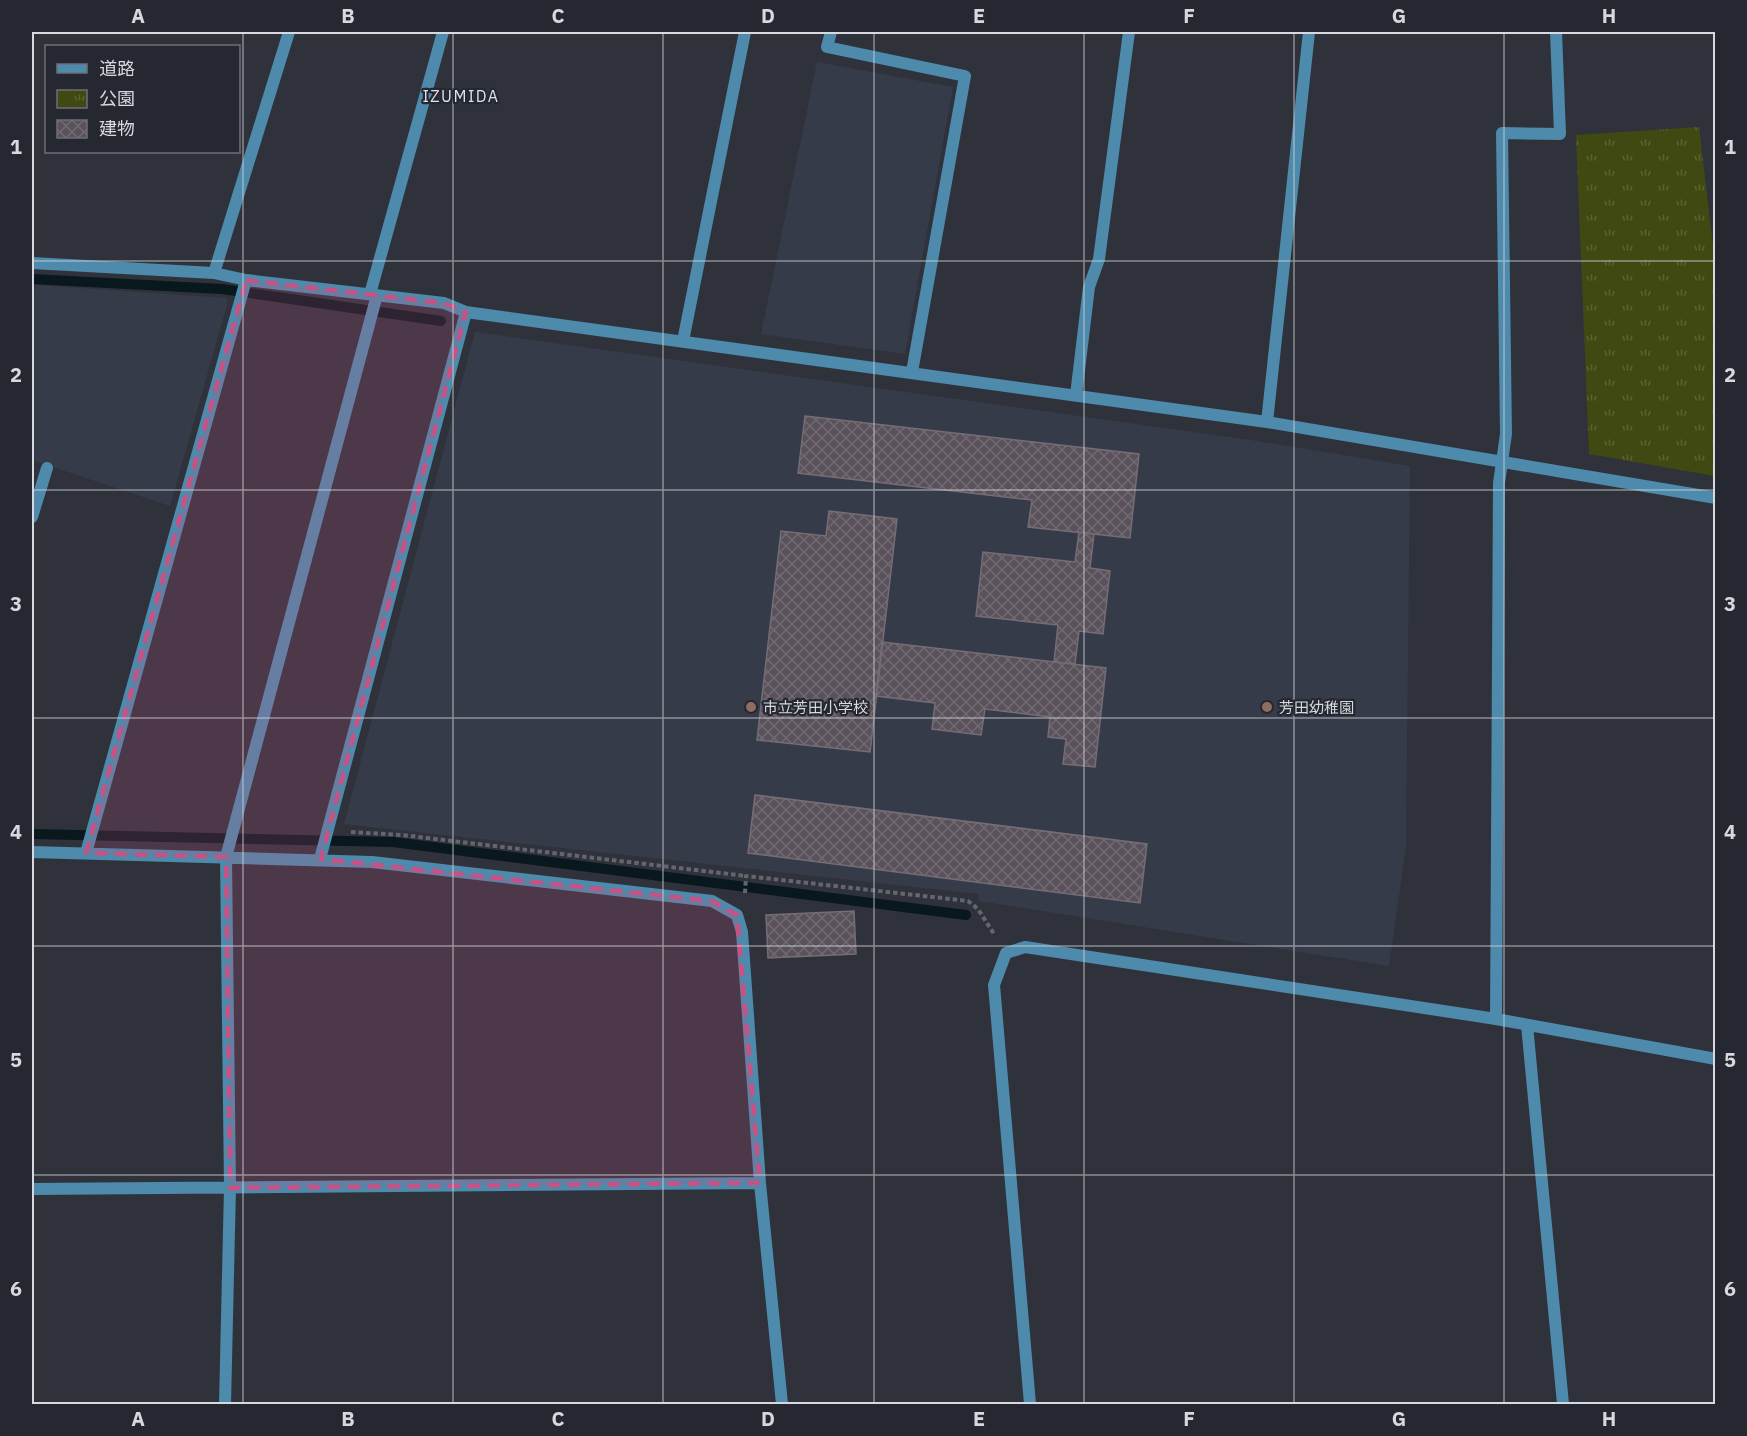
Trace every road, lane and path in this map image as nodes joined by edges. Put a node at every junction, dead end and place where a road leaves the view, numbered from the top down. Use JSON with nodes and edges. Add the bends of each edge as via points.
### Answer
{"nodes":[{"id":1,"x":289,"y":32,"type":"edge"},
{"id":2,"x":443,"y":32,"type":"edge"},
{"id":3,"x":745,"y":32,"type":"edge"},
{"id":4,"x":831,"y":32,"type":"edge"},
{"id":5,"x":1129,"y":32,"type":"edge"},
{"id":6,"x":1309,"y":32,"type":"edge"},
{"id":7,"x":1556,"y":32,"type":"edge"},
{"id":8,"x":32,"y":262,"type":"edge"},
{"id":9,"x":214,"y":273,"type":"junction"},
{"id":10,"x":244,"y":287,"type":"junction"},
{"id":11,"x":373,"y":303,"type":"junction"},
{"id":12,"x":466,"y":312,"type":"junction"},
{"id":13,"x":683,"y":341,"type":"junction"},
{"id":14,"x":912,"y":372,"type":"junction"},
{"id":15,"x":1076,"y":395,"type":"junction"},
{"id":16,"x":1267,"y":422,"type":"junction"},
{"id":17,"x":1503,"y":462,"type":"junction"},
{"id":18,"x":47,"y":468,"type":"dead end"},
{"id":19,"x":1716,"y":498,"type":"edge"},
{"id":20,"x":32,"y":518,"type":"edge"},
{"id":21,"x":325,"y":844,"type":"junction"},
{"id":22,"x":32,"y":852,"type":"edge"},
{"id":23,"x":86,"y":854,"type":"junction"},
{"id":24,"x":225,"y":857,"type":"junction"},
{"id":25,"x":746,"y":878,"type":"junction"},
{"id":26,"x":745,"y":893,"type":"dead end"},
{"id":27,"x":1006,"y":953,"type":"junction"},
{"id":28,"x":1496,"y":1019,"type":"junction"},
{"id":29,"x":1527,"y":1025,"type":"junction"},
{"id":30,"x":1716,"y":1059,"type":"edge"},
{"id":31,"x":760,"y":1183,"type":"junction"},
{"id":32,"x":230,"y":1188,"type":"junction"},
{"id":33,"x":32,"y":1189,"type":"edge"},
{"id":34,"x":225,"y":1404,"type":"edge"},
{"id":35,"x":782,"y":1404,"type":"edge"},
{"id":36,"x":1030,"y":1404,"type":"edge"},
{"id":37,"x":1563,"y":1404,"type":"edge"}],
"edges":[{"from":1,"to":9,"type":"street"},
{"from":2,"to":11,"type":"street"},
{"from":3,"to":13,"type":"street"},
{"from":4,"to":14,"type":"street","via":[[827,47],[965,76]]},
{"from":5,"to":15,"type":"street","via":[[1099,259],[1089,287]]},
{"from":6,"to":16,"type":"street"},
{"from":7,"to":17,"type":"street","via":[[1560,134],[1502,133],[1506,434]]},
{"from":8,"to":9,"type":"street"},
{"from":9,"to":10,"type":"street"},
{"from":10,"to":11,"type":"street"},
{"from":10,"to":23,"type":"street"},
{"from":11,"to":12,"type":"street","via":[[444,303]]},
{"from":11,"to":24,"type":"street"},
{"from":12,"to":13,"type":"street"},
{"from":12,"to":21,"type":"street"},
{"from":13,"to":14,"type":"street"},
{"from":14,"to":15,"type":"street"},
{"from":15,"to":16,"type":"street"},
{"from":16,"to":17,"type":"street"},
{"from":17,"to":19,"type":"street"},
{"from":17,"to":28,"type":"street","via":[[1499,483]]},
{"from":18,"to":20,"type":"street"},
{"from":21,"to":24,"type":"street"},
{"from":21,"to":25,"type":"path","via":[[402,834]]},
{"from":21,"to":31,"type":"street","via":[[447,869],[712,901],[737,915],[742,932]]},
{"from":22,"to":23,"type":"street"},
{"from":23,"to":24,"type":"street"},
{"from":24,"to":32,"type":"street"},
{"from":25,"to":26,"type":"path"},
{"from":25,"to":27,"type":"path","via":[[968,901],[978,909]]},
{"from":27,"to":28,"type":"street","via":[[1025,947]]},
{"from":27,"to":36,"type":"street","via":[[994,985]]},
{"from":28,"to":29,"type":"street"},
{"from":29,"to":30,"type":"street"},
{"from":29,"to":37,"type":"street"},
{"from":31,"to":32,"type":"street"},
{"from":31,"to":35,"type":"street"},
{"from":32,"to":33,"type":"street"},
{"from":32,"to":34,"type":"street"}]}
